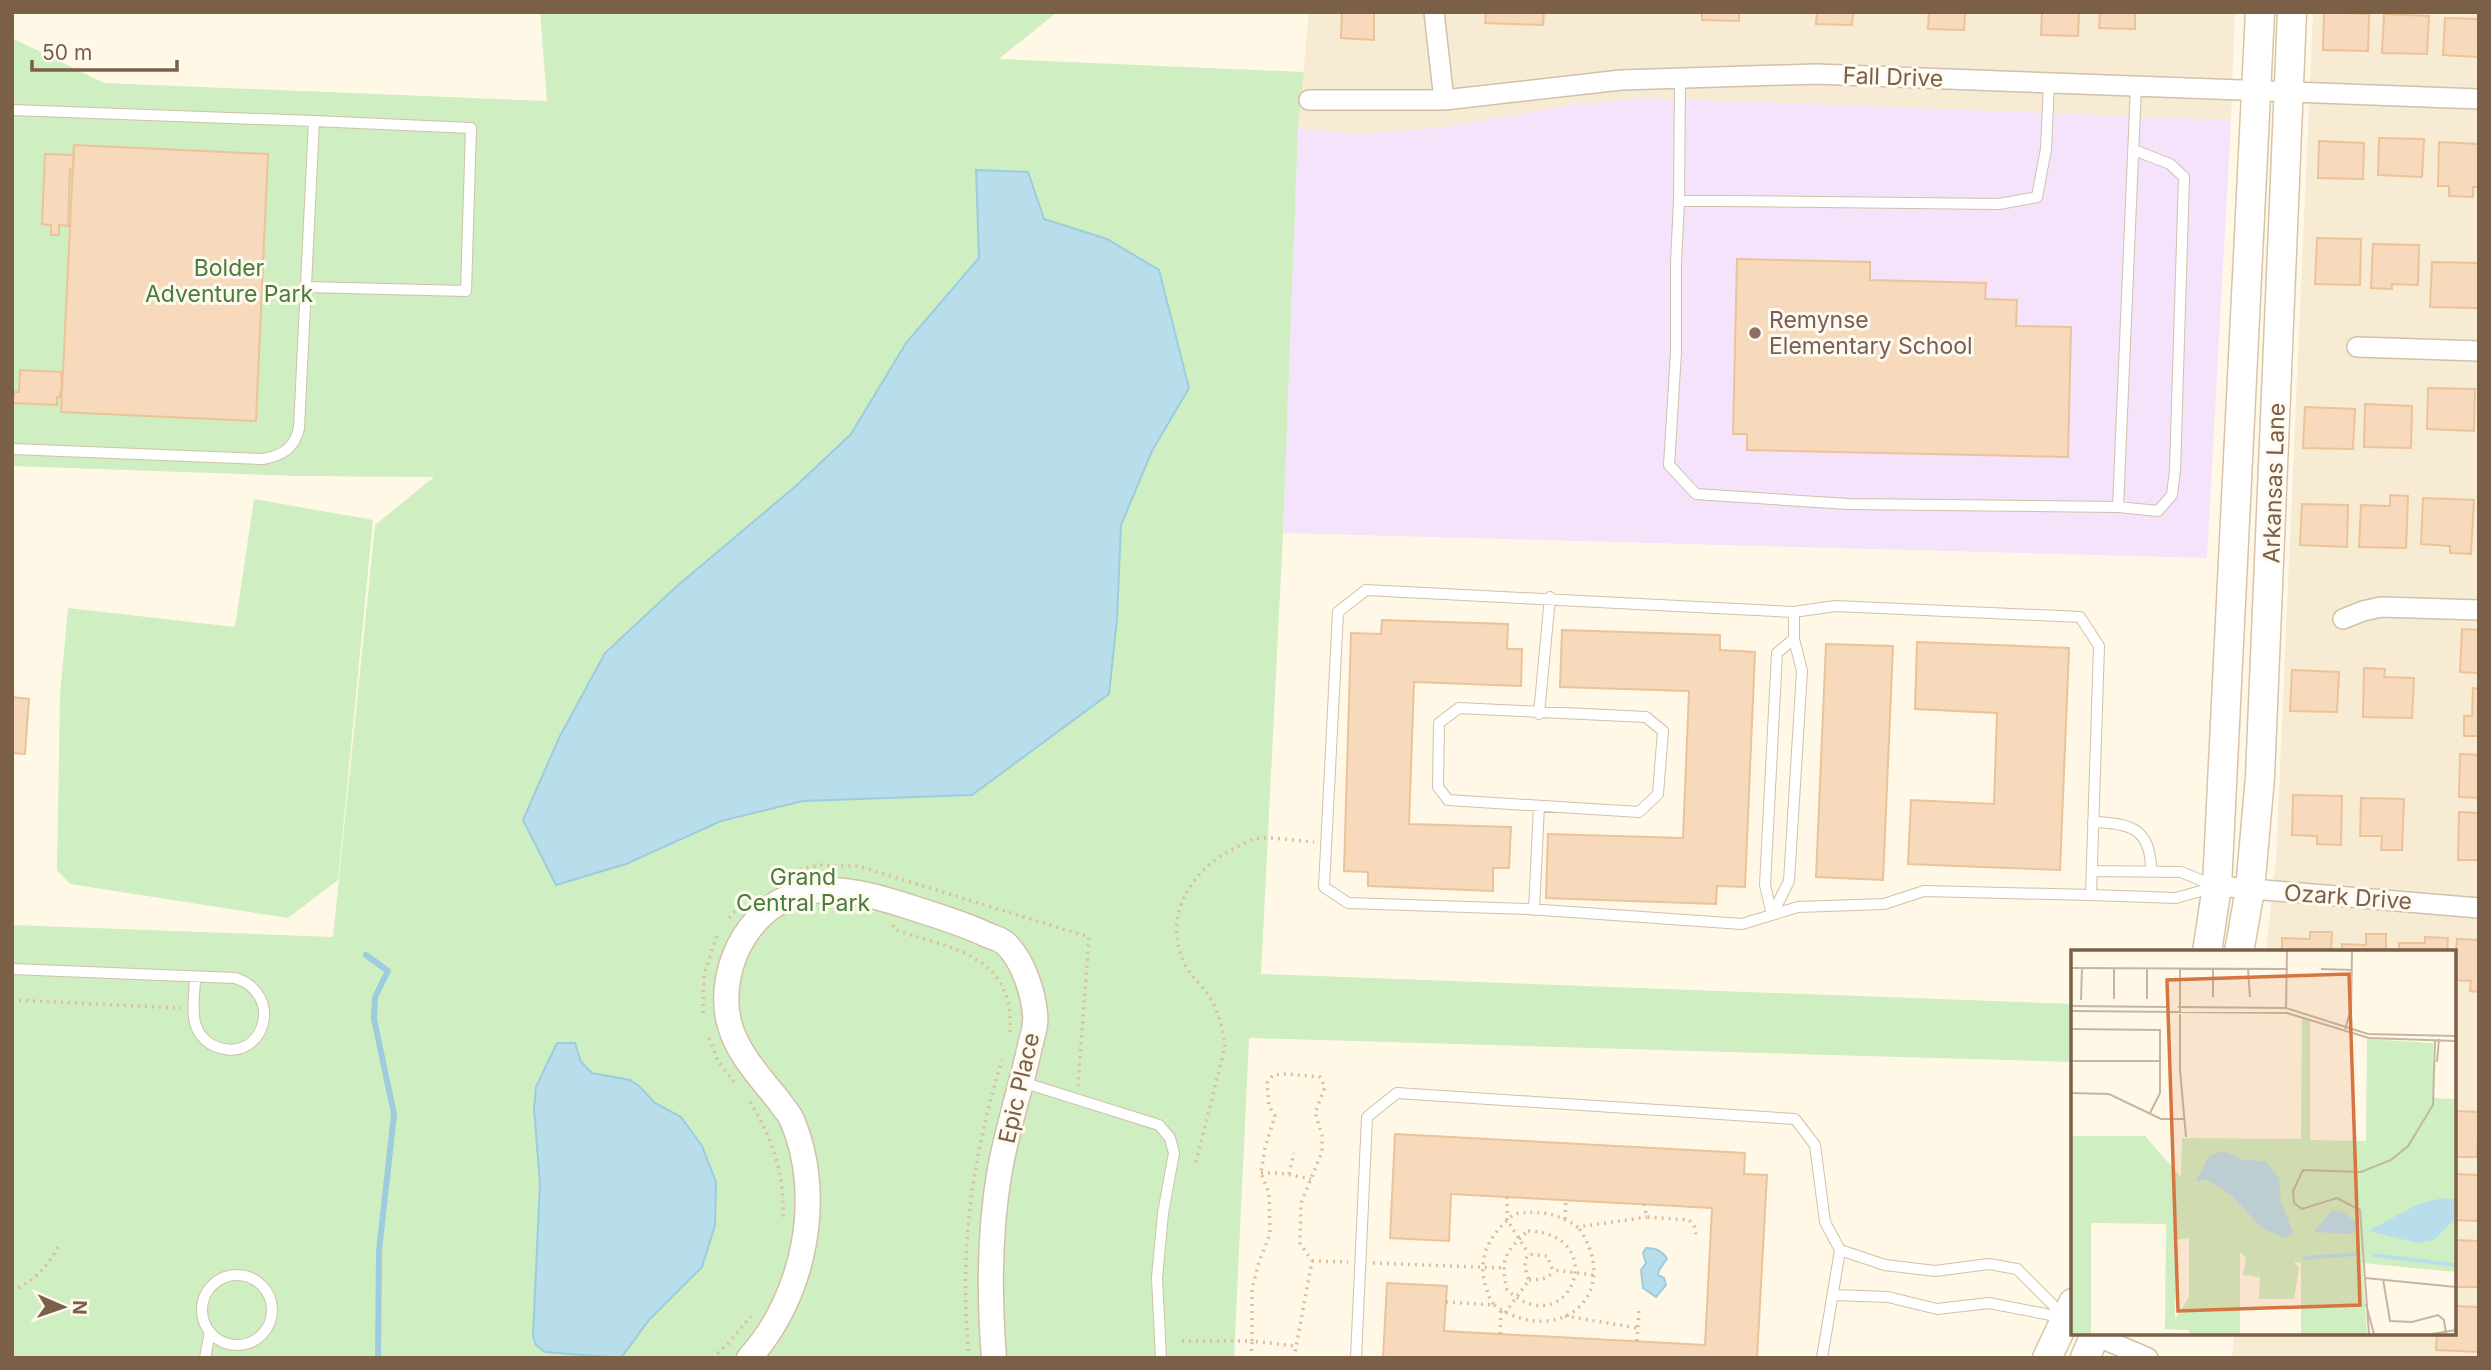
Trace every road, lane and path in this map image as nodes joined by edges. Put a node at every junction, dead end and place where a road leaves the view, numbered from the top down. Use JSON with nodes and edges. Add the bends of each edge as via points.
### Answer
{"nodes":[{"id":1,"x":1434,"y":12,"type":"edge"},
{"id":2,"x":2260,"y":12,"type":"edge"},
{"id":3,"x":2292,"y":12,"type":"edge"},
{"id":4,"x":1680,"y":78,"type":"junction"},
{"id":5,"x":2049,"y":83,"type":"junction"},
{"id":6,"x":2136,"y":86,"type":"junction"},
{"id":7,"x":2257,"y":91,"type":"junction"},
{"id":8,"x":2289,"y":92,"type":"junction"},
{"id":9,"x":2479,"y":99,"type":"edge"},
{"id":10,"x":1309,"y":100,"type":"dead end"},
{"id":11,"x":1444,"y":100,"type":"junction"},
{"id":12,"x":12,"y":110,"type":"edge"},
{"id":13,"x":314,"y":121,"type":"junction"},
{"id":14,"x":2134,"y":150,"type":"junction"},
{"id":15,"x":1679,"y":201,"type":"junction"},
{"id":16,"x":306,"y":287,"type":"junction"},
{"id":17,"x":2357,"y":347,"type":"dead end"},
{"id":18,"x":2479,"y":351,"type":"edge"},
{"id":19,"x":12,"y":449,"type":"edge"},
{"id":20,"x":2118,"y":507,"type":"junction"},
{"id":21,"x":1550,"y":597,"type":"junction"},
{"id":22,"x":2479,"y":610,"type":"edge"},
{"id":23,"x":1794,"y":612,"type":"junction"},
{"id":24,"x":2343,"y":619,"type":"dead end"},
{"id":25,"x":1794,"y":639,"type":"junction"},
{"id":26,"x":1539,"y":714,"type":"junction"},
{"id":27,"x":1539,"y":806,"type":"junction"},
{"id":28,"x":2093,"y":822,"type":"junction"},
{"id":29,"x":1326,"y":842,"type":"junction"},
{"id":30,"x":2151,"y":870,"type":"junction"},
{"id":31,"x":2092,"y":871,"type":"junction"},
{"id":32,"x":783,"y":875,"type":"dead end"},
{"id":33,"x":906,"y":879,"type":"junction"},
{"id":34,"x":2217,"y":886,"type":"junction"},
{"id":35,"x":2250,"y":890,"type":"junction"},
{"id":36,"x":2091,"y":895,"type":"junction"},
{"id":37,"x":743,"y":901,"type":"dead end"},
{"id":38,"x":898,"y":903,"type":"junction"},
{"id":39,"x":2479,"y":908,"type":"edge"},
{"id":40,"x":1534,"y":910,"type":"junction"},
{"id":41,"x":1772,"y":915,"type":"junction"},
{"id":42,"x":725,"y":923,"type":"dead end"},
{"id":43,"x":720,"y":932,"type":"dead end"},
{"id":44,"x":2207,"y":950,"type":"edge"},
{"id":45,"x":2239,"y":950,"type":"edge"},
{"id":46,"x":12,"y":970,"type":"edge"},
{"id":47,"x":195,"y":977,"type":"junction"},
{"id":48,"x":12,"y":1000,"type":"edge"},
{"id":49,"x":194,"y":1008,"type":"junction"},
{"id":50,"x":704,"y":1019,"type":"dead end"},
{"id":51,"x":708,"y":1036,"type":"dead end"},
{"id":52,"x":1007,"y":1044,"type":"dead end"},
{"id":53,"x":1004,"y":1056,"type":"dead end"},
{"id":54,"x":1022,"y":1082,"type":"junction"},
{"id":55,"x":738,"y":1088,"type":"dead end"},
{"id":56,"x":745,"y":1096,"type":"dead end"},
{"id":57,"x":1077,"y":1099,"type":"junction"},
{"id":58,"x":1294,"y":1153,"type":"dead end"},
{"id":59,"x":1196,"y":1161,"type":"dead end"},
{"id":60,"x":1261,"y":1172,"type":"junction"},
{"id":61,"x":1289,"y":1174,"type":"junction"},
{"id":62,"x":1311,"y":1180,"type":"junction"},
{"id":63,"x":1507,"y":1197,"type":"dead end"},
{"id":64,"x":1566,"y":1200,"type":"dead end"},
{"id":65,"x":1644,"y":1204,"type":"dead end"},
{"id":66,"x":1647,"y":1217,"type":"junction"},
{"id":67,"x":783,"y":1219,"type":"dead end"},
{"id":68,"x":1565,"y":1219,"type":"junction"},
{"id":69,"x":1507,"y":1220,"type":"junction"},
{"id":70,"x":1578,"y":1227,"type":"junction"},
{"id":71,"x":1696,"y":1234,"type":"dead end"},
{"id":72,"x":1519,"y":1238,"type":"junction"},
{"id":73,"x":59,"y":1245,"type":"dead end"},
{"id":74,"x":1840,"y":1250,"type":"junction"},
{"id":75,"x":1529,"y":1254,"type":"junction"},
{"id":76,"x":1312,"y":1261,"type":"junction"},
{"id":77,"x":1360,"y":1263,"type":"junction"},
{"id":78,"x":1482,"y":1268,"type":"junction"},
{"id":79,"x":1503,"y":1268,"type":"junction"},
{"id":80,"x":1553,"y":1270,"type":"junction"},
{"id":81,"x":1576,"y":1273,"type":"junction"},
{"id":82,"x":1594,"y":1275,"type":"junction"},
{"id":83,"x":1530,"y":1280,"type":"junction"},
{"id":84,"x":12,"y":1291,"type":"edge"},
{"id":85,"x":1834,"y":1295,"type":"junction"},
{"id":86,"x":1516,"y":1298,"type":"junction"},
{"id":87,"x":1446,"y":1302,"type":"dead end"},
{"id":88,"x":1493,"y":1305,"type":"junction"},
{"id":89,"x":1639,"y":1309,"type":"dead end"},
{"id":90,"x":754,"y":1312,"type":"dead end"},
{"id":91,"x":1503,"y":1312,"type":"junction"},
{"id":92,"x":1564,"y":1317,"type":"junction"},
{"id":93,"x":2071,"y":1319,"type":"edge"},
{"id":94,"x":2071,"y":1326,"type":"edge"},
{"id":95,"x":1638,"y":1328,"type":"junction"},
{"id":96,"x":210,"y":1332,"type":"junction"},
{"id":97,"x":1500,"y":1334,"type":"dead end"},
{"id":98,"x":2075,"y":1335,"type":"edge"},
{"id":99,"x":2096,"y":1335,"type":"edge"},
{"id":100,"x":1182,"y":1341,"type":"dead end"},
{"id":101,"x":1252,"y":1341,"type":"junction"},
{"id":102,"x":1637,"y":1341,"type":"dead end"},
{"id":103,"x":1296,"y":1346,"type":"junction"},
{"id":104,"x":205,"y":1358,"type":"edge"},
{"id":105,"x":712,"y":1358,"type":"edge"},
{"id":106,"x":749,"y":1358,"type":"edge"},
{"id":107,"x":969,"y":1358,"type":"edge"},
{"id":108,"x":994,"y":1358,"type":"edge"},
{"id":109,"x":1161,"y":1358,"type":"edge"},
{"id":110,"x":1251,"y":1358,"type":"edge"},
{"id":111,"x":1294,"y":1358,"type":"edge"},
{"id":112,"x":1356,"y":1358,"type":"edge"},
{"id":113,"x":1822,"y":1358,"type":"edge"},
{"id":114,"x":2047,"y":1358,"type":"edge"},
{"id":115,"x":2148,"y":1358,"type":"edge"}],
"edges":[{"from":1,"to":11,"type":"street"},
{"from":2,"to":7,"type":"main road","name":"Arkansas Lane"},
{"from":3,"to":8,"type":"main road","name":"Arkansas Lane"},
{"from":4,"to":5,"type":"street","name":"Fall Drive","via":[[1816,74]]},
{"from":4,"to":11,"type":"street","name":"Fall Drive"},
{"from":4,"to":15,"type":"lane"},
{"from":5,"to":6,"type":"street","name":"Fall Drive"},
{"from":5,"to":15,"type":"lane","via":[[2046,149],[2037,197],[1999,204]]},
{"from":6,"to":7,"type":"street","name":"Fall Drive"},
{"from":6,"to":14,"type":"lane"},
{"from":7,"to":8,"type":"street","name":"Fall Drive"},
{"from":7,"to":34,"type":"main road","name":"Arkansas Lane"},
{"from":8,"to":9,"type":"street","name":"Fall Drive"},
{"from":8,"to":35,"type":"main road","name":"Arkansas Lane","via":[[2270,592]]},
{"from":10,"to":11,"type":"street","name":"Fall Drive"},
{"from":12,"to":13,"type":"lane"},
{"from":13,"to":16,"type":"lane"},
{"from":13,"to":16,"type":"lane","via":[[471,128],[466,291]]},
{"from":14,"to":20,"type":"lane"},
{"from":14,"to":20,"type":"lane","via":[[2170,164],[2184,177],[2175,470],[2172,495],[2158,511]]},
{"from":15,"to":20,"type":"lane","via":[[1669,465],[1696,494],[1848,504]]},
{"from":16,"to":19,"type":"lane","via":[[299,428],[288,451],[263,459]]},
{"from":17,"to":18,"type":"street"},
{"from":21,"to":23,"type":"lane"},
{"from":21,"to":26,"type":"lane"},
{"from":21,"to":29,"type":"lane","via":[[1366,590],[1338,612]]},
{"from":22,"to":24,"type":"street","via":[[2381,607]]},
{"from":23,"to":25,"type":"lane"},
{"from":23,"to":28,"type":"lane","via":[[1835,606],[2080,617],[2099,646]]},
{"from":25,"to":41,"type":"lane","via":[[1802,671],[1789,881]]},
{"from":25,"to":41,"type":"lane","via":[[1777,653],[1765,885]]},
{"from":26,"to":27,"type":"lane","via":[[1459,708],[1440,723],[1438,786],[1448,800]]},
{"from":26,"to":27,"type":"lane","via":[[1646,717],[1663,731],[1658,794],[1639,812]]},
{"from":27,"to":40,"type":"lane"},
{"from":28,"to":30,"type":"lane","via":[[2118,822],[2140,832],[2151,850]]},
{"from":28,"to":31,"type":"lane"},
{"from":29,"to":40,"type":"lane","via":[[1324,887],[1348,903]]},
{"from":29,"to":59,"type":"path","via":[[1256,839],[1202,870],[1186,890],[1177,933],[1179,948],[1212,1001],[1225,1047]]},
{"from":30,"to":31,"type":"lane"},
{"from":30,"to":34,"type":"lane","via":[[2181,872]]},
{"from":31,"to":36,"type":"lane"},
{"from":32,"to":33,"type":"path","via":[[839,864]]},
{"from":33,"to":38,"type":"path"},
{"from":33,"to":57,"type":"path","via":[[1089,937]]},
{"from":34,"to":35,"type":"street","name":"Ozark Drive"},
{"from":34,"to":36,"type":"lane","via":[[2176,898]]},
{"from":34,"to":44,"type":"main road","name":"Arkansas Lane"},
{"from":35,"to":39,"type":"street","name":"Ozark Drive"},
{"from":35,"to":45,"type":"main road","name":"Arkansas Lane"},
{"from":36,"to":41,"type":"lane","via":[[1924,891],[1884,904],[1798,907]]},
{"from":37,"to":42,"type":"path"},
{"from":38,"to":52,"type":"path","via":[[894,929],[970,954],[998,981],[1008,1005]]},
{"from":38,"to":54,"type":"street","name":"Epic Place","via":[[1006,943],[1028,978],[1036,1017]]},
{"from":38,"to":106,"type":"street","name":"Epic Place","via":[[848,890],[808,891],[766,911],[752,924],[733,958],[726,1000],[729,1022],[737,1045],[792,1119],[806,1169],[808,1221],[799,1269],[783,1308]]},
{"from":40,"to":41,"type":"lane","via":[[1742,924]]},
{"from":43,"to":50,"type":"path","via":[[704,974]]},
{"from":46,"to":47,"type":"lane"},
{"from":47,"to":49,"type":"lane"},
{"from":47,"to":49,"type":"lane","via":[[245,981],[260,995],[265,1014],[253,1041],[225,1049],[201,1036]]},
{"from":48,"to":49,"type":"path"},
{"from":51,"to":55,"type":"path","via":[[718,1061]]},
{"from":53,"to":107,"type":"path","via":[[985,1116],[972,1187],[965,1278]]},
{"from":54,"to":57,"type":"lane"},
{"from":54,"to":108,"type":"street","name":"Epic Place","via":[[1000,1170],[992,1245]]},
{"from":56,"to":67,"type":"path","via":[[763,1124],[778,1165]]},
{"from":57,"to":109,"type":"lane","via":[[1159,1125],[1170,1138],[1174,1153],[1157,1278]]},
{"from":58,"to":61,"type":"path"},
{"from":60,"to":61,"type":"path"},
{"from":60,"to":62,"type":"path","via":[[1275,1116],[1267,1083],[1273,1075],[1320,1077],[1325,1087],[1315,1114],[1322,1152]]},
{"from":60,"to":101,"type":"path","via":[[1269,1193],[1270,1234],[1252,1289]]},
{"from":61,"to":62,"type":"path"},
{"from":62,"to":76,"type":"path","via":[[1301,1203],[1300,1243]]},
{"from":63,"to":69,"type":"path"},
{"from":64,"to":68,"type":"path"},
{"from":65,"to":66,"type":"path"},
{"from":66,"to":70,"type":"path"},
{"from":66,"to":71,"type":"path","via":[[1689,1220]]},
{"from":68,"to":69,"type":"path","via":[[1528,1212]]},
{"from":68,"to":70,"type":"path"},
{"from":69,"to":72,"type":"path"},
{"from":69,"to":78,"type":"path","via":[[1484,1251]]},
{"from":70,"to":82,"type":"path","via":[[1587,1239]]},
{"from":72,"to":75,"type":"path"},
{"from":72,"to":79,"type":"path","via":[[1503,1259]]},
{"from":72,"to":81,"type":"path","via":[[1528,1231],[1545,1231],[1561,1238],[1573,1255]]},
{"from":73,"to":84,"type":"path","via":[[31,1281]]},
{"from":74,"to":77,"type":"lane","via":[[1825,1222],[1815,1145],[1795,1119],[1397,1093],[1367,1117]]},
{"from":74,"to":85,"type":"lane"},
{"from":74,"to":93,"type":"lane","via":[[1885,1265],[1935,1271],[1989,1264],[2017,1269]]},
{"from":75,"to":80,"type":"path","via":[[1547,1256]]},
{"from":75,"to":83,"type":"path","via":[[1524,1267]]},
{"from":76,"to":77,"type":"path"},
{"from":76,"to":103,"type":"path"},
{"from":77,"to":78,"type":"path"},
{"from":77,"to":112,"type":"lane"},
{"from":78,"to":79,"type":"path"},
{"from":78,"to":88,"type":"path"},
{"from":79,"to":86,"type":"path","via":[[1507,1290]]},
{"from":80,"to":81,"type":"path"},
{"from":80,"to":83,"type":"path","via":[[1545,1279]]},
{"from":81,"to":82,"type":"path"},
{"from":81,"to":86,"type":"path","via":[[1570,1291],[1558,1302],[1540,1307]]},
{"from":82,"to":92,"type":"path","via":[[1591,1292]]},
{"from":83,"to":86,"type":"path"},
{"from":85,"to":94,"type":"lane","via":[[1888,1297],[1937,1309],[1989,1303]]},
{"from":85,"to":113,"type":"lane"},
{"from":86,"to":91,"type":"path"},
{"from":87,"to":88,"type":"path"},
{"from":88,"to":91,"type":"path"},
{"from":89,"to":95,"type":"path"},
{"from":90,"to":105,"type":"path"},
{"from":91,"to":92,"type":"path","via":[[1542,1323]]},
{"from":91,"to":97,"type":"path"},
{"from":92,"to":95,"type":"path"},
{"from":95,"to":102,"type":"path"},
{"from":96,"to":96,"type":"lane","via":[[203,1306],[215,1283],[240,1275],[263,1287],[272,1312],[259,1336],[233,1344]]},
{"from":96,"to":104,"type":"lane"},
{"from":98,"to":114,"type":"main road"},
{"from":99,"to":115,"type":"street"},
{"from":100,"to":101,"type":"path"},
{"from":101,"to":103,"type":"path"},
{"from":101,"to":110,"type":"path"},
{"from":103,"to":111,"type":"path"}]}
